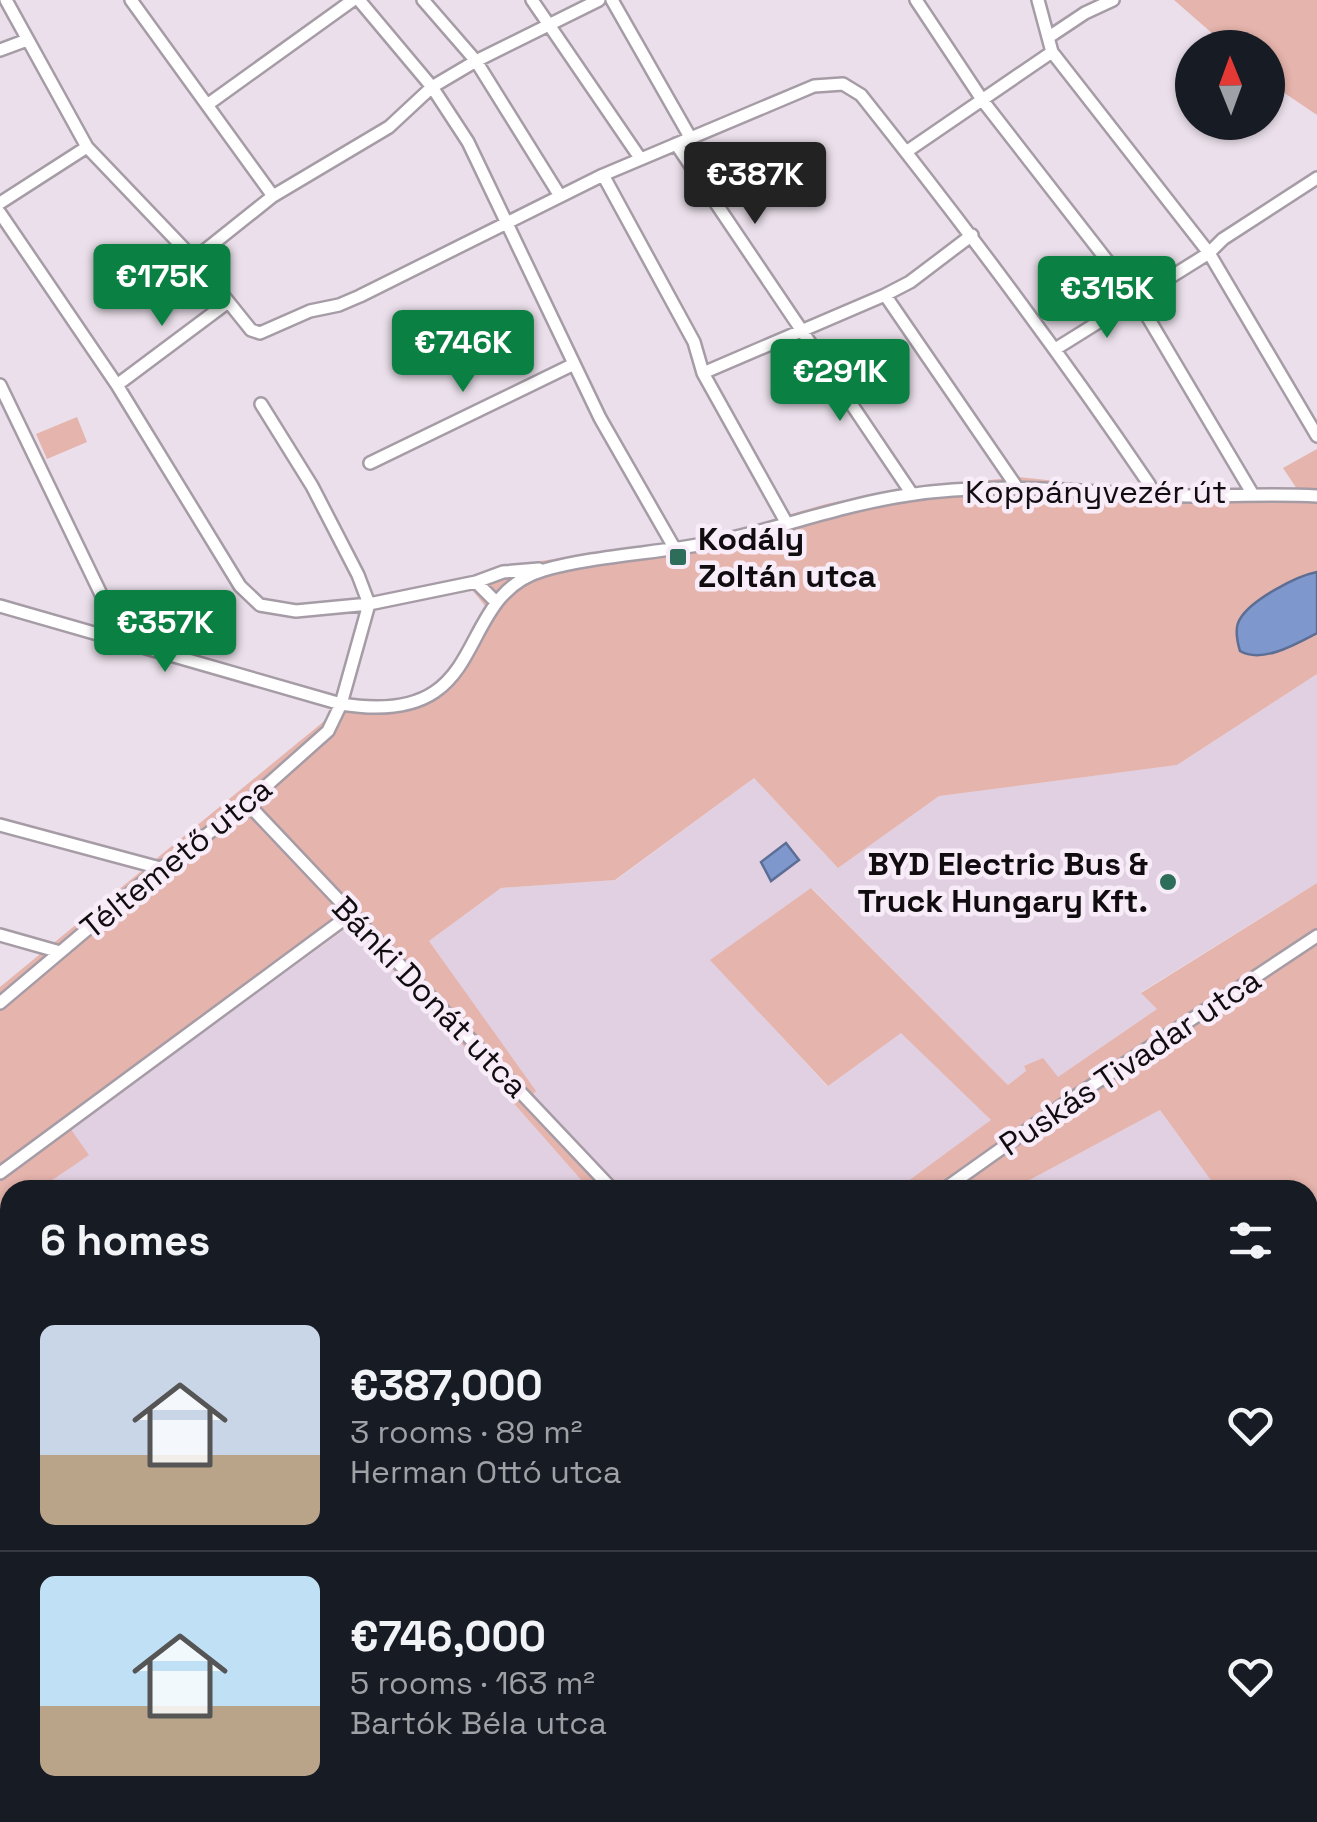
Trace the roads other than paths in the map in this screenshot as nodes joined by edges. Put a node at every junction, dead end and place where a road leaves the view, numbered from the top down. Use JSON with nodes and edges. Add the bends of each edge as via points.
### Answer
{"nodes":[{"id":1,"x":6,"y":0,"type":"edge"},
{"id":2,"x":131,"y":0,"type":"edge"},
{"id":3,"x":356,"y":0,"type":"edge"},
{"id":4,"x":423,"y":0,"type":"edge"},
{"id":5,"x":532,"y":0,"type":"edge"},
{"id":6,"x":599,"y":0,"type":"edge"},
{"id":7,"x":612,"y":0,"type":"edge"},
{"id":8,"x":916,"y":0,"type":"edge"},
{"id":9,"x":1038,"y":0,"type":"edge"},
{"id":10,"x":1113,"y":0,"type":"edge"},
{"id":11,"x":551,"y":24,"type":"junction"},
{"id":12,"x":1048,"y":37,"type":"junction"},
{"id":13,"x":27,"y":40,"type":"junction"},
{"id":14,"x":0,"y":50,"type":"edge"},
{"id":15,"x":1052,"y":52,"type":"junction"},
{"id":16,"x":476,"y":61,"type":"junction"},
{"id":17,"x":432,"y":88,"type":"junction"},
{"id":18,"x":983,"y":100,"type":"junction"},
{"id":19,"x":208,"y":105,"type":"junction"},
{"id":20,"x":690,"y":137,"type":"junction"},
{"id":21,"x":676,"y":144,"type":"junction"},
{"id":22,"x":86,"y":147,"type":"junction"},
{"id":23,"x":906,"y":152,"type":"junction"},
{"id":24,"x":640,"y":158,"type":"junction"},
{"id":25,"x":603,"y":174,"type":"junction"},
{"id":26,"x":1317,"y":178,"type":"edge"},
{"id":27,"x":273,"y":196,"type":"junction"},
{"id":28,"x":560,"y":196,"type":"junction"},
{"id":29,"x":0,"y":203,"type":"edge"},
{"id":30,"x":0,"y":213,"type":"edge"},
{"id":31,"x":506,"y":223,"type":"junction"},
{"id":32,"x":972,"y":235,"type":"junction"},
{"id":33,"x":1209,"y":253,"type":"junction"},
{"id":34,"x":194,"y":259,"type":"junction"},
{"id":35,"x":885,"y":295,"type":"junction"},
{"id":36,"x":1137,"y":299,"type":"junction"},
{"id":37,"x":228,"y":302,"type":"junction"},
{"id":38,"x":801,"y":331,"type":"junction"},
{"id":39,"x":1056,"y":348,"type":"junction"},
{"id":40,"x":574,"y":364,"type":"junction"},
{"id":41,"x":703,"y":372,"type":"junction"},
{"id":42,"x":0,"y":385,"type":"edge"},
{"id":43,"x":117,"y":385,"type":"junction"},
{"id":44,"x":261,"y":404,"type":"dead end"},
{"id":45,"x":1317,"y":436,"type":"edge"},
{"id":46,"x":370,"y":463,"type":"dead end"},
{"id":47,"x":1016,"y":486,"type":"junction"},
{"id":48,"x":1252,"y":493,"type":"junction"},
{"id":49,"x":912,"y":494,"type":"junction"},
{"id":50,"x":1153,"y":495,"type":"junction"},
{"id":51,"x":1317,"y":496,"type":"edge"},
{"id":52,"x":786,"y":522,"type":"junction"},
{"id":53,"x":675,"y":549,"type":"junction"},
{"id":54,"x":545,"y":569,"type":"junction"},
{"id":55,"x":476,"y":582,"type":"junction"},
{"id":56,"x":496,"y":602,"type":"junction"},
{"id":57,"x":369,"y":604,"type":"junction"},
{"id":58,"x":0,"y":606,"type":"edge"},
{"id":59,"x":111,"y":639,"type":"junction"},
{"id":60,"x":341,"y":704,"type":"junction"},
{"id":61,"x":247,"y":803,"type":"junction"},
{"id":62,"x":0,"y":824,"type":"edge"},
{"id":63,"x":160,"y":868,"type":"junction"},
{"id":64,"x":351,"y":914,"type":"junction"},
{"id":65,"x":0,"y":935,"type":"edge"},
{"id":66,"x":1317,"y":936,"type":"edge"},
{"id":67,"x":60,"y":952,"type":"junction"},
{"id":68,"x":0,"y":1002,"type":"edge"},
{"id":69,"x":0,"y":1174,"type":"edge"},
{"id":70,"x":604,"y":1180,"type":"edge"},
{"id":71,"x":957,"y":1180,"type":"edge"}],
"edges":[{"from":1,"to":13,"type":"street"},
{"from":2,"to":19,"type":"street"},
{"from":3,"to":17,"type":"street"},
{"from":3,"to":19,"type":"street"},
{"from":4,"to":16,"type":"street"},
{"from":5,"to":11,"type":"street"},
{"from":6,"to":11,"type":"street"},
{"from":7,"to":20,"type":"street"},
{"from":8,"to":18,"type":"street"},
{"from":9,"to":12,"type":"street"},
{"from":10,"to":12,"type":"street"},
{"from":11,"to":16,"type":"street"},
{"from":11,"to":24,"type":"street"},
{"from":12,"to":15,"type":"street"},
{"from":13,"to":14,"type":"street"},
{"from":13,"to":22,"type":"street"},
{"from":15,"to":18,"type":"street"},
{"from":15,"to":33,"type":"street"},
{"from":16,"to":17,"type":"street"},
{"from":16,"to":28,"type":"street"},
{"from":17,"to":27,"type":"street","via":[[389,126]]},
{"from":17,"to":31,"type":"street","via":[[468,142]]},
{"from":18,"to":23,"type":"street"},
{"from":18,"to":36,"type":"street"},
{"from":19,"to":27,"type":"street"},
{"from":20,"to":21,"type":"street"},
{"from":20,"to":23,"type":"street","via":[[814,86],[843,84],[861,95]]},
{"from":21,"to":24,"type":"street"},
{"from":21,"to":38,"type":"street"},
{"from":22,"to":29,"type":"street"},
{"from":22,"to":34,"type":"street"},
{"from":23,"to":32,"type":"street"},
{"from":24,"to":25,"type":"street"},
{"from":25,"to":28,"type":"street"},
{"from":25,"to":41,"type":"street","via":[[694,342]]},
{"from":26,"to":33,"type":"street"},
{"from":27,"to":34,"type":"street"},
{"from":28,"to":31,"type":"street"},
{"from":30,"to":43,"type":"street"},
{"from":31,"to":37,"type":"street","via":[[340,305],[264,332],[251,330]]},
{"from":31,"to":40,"type":"street"},
{"from":32,"to":35,"type":"street"},
{"from":32,"to":39,"type":"street"},
{"from":33,"to":36,"type":"street"},
{"from":33,"to":45,"type":"street"},
{"from":34,"to":37,"type":"street"},
{"from":35,"to":38,"type":"street"},
{"from":35,"to":47,"type":"street"},
{"from":36,"to":39,"type":"street"},
{"from":36,"to":48,"type":"street"},
{"from":37,"to":43,"type":"street"},
{"from":38,"to":41,"type":"street"},
{"from":38,"to":49,"type":"street"},
{"from":39,"to":50,"type":"street"},
{"from":40,"to":46,"type":"street"},
{"from":40,"to":53,"type":"street"},
{"from":41,"to":52,"type":"street"},
{"from":42,"to":59,"type":"street","via":[[112,617]]},
{"from":43,"to":57,"type":"street","via":[[251,599],[281,611]]},
{"from":44,"to":57,"type":"street","via":[[312,486]]},
{"from":47,"to":49,"type":"street","name":"Koppányvezér út"},
{"from":47,"to":50,"type":"street","name":"Koppányvezér út"},
{"from":48,"to":50,"type":"street","name":"Koppányvezér út"},
{"from":48,"to":51,"type":"street","name":"Koppányvezér út"},
{"from":49,"to":52,"type":"street","name":"Koppányvezér út"},
{"from":52,"to":53,"type":"street","name":"Koppányvezér út"},
{"from":53,"to":54,"type":"street","name":"Koppányvezér út"},
{"from":54,"to":55,"type":"street"},
{"from":54,"to":56,"type":"street","name":"Koppányvezér út"},
{"from":55,"to":56,"type":"street"},
{"from":55,"to":57,"type":"street"},
{"from":56,"to":60,"type":"street","name":"Koppányvezér út","via":[[447,683],[394,706]]},
{"from":57,"to":60,"type":"street","name":"Téltemető utca"},
{"from":58,"to":59,"type":"street","name":"Koppányvezér út"},
{"from":59,"to":60,"type":"street","name":"Koppányvezér út"},
{"from":60,"to":61,"type":"street","name":"Téltemető utca","via":[[321,739]]},
{"from":61,"to":63,"type":"street","name":"Téltemető utca"},
{"from":61,"to":64,"type":"street","name":"Bánki Donát utca"},
{"from":62,"to":63,"type":"street"},
{"from":63,"to":67,"type":"street","name":"Téltemető utca"},
{"from":64,"to":69,"type":"street"},
{"from":64,"to":70,"type":"street","name":"Bánki Donát utca"},
{"from":65,"to":67,"type":"street"},
{"from":66,"to":71,"type":"street","name":"Puskás Tivadar utca"},
{"from":67,"to":68,"type":"street","name":"Téltemető utca"}]}
